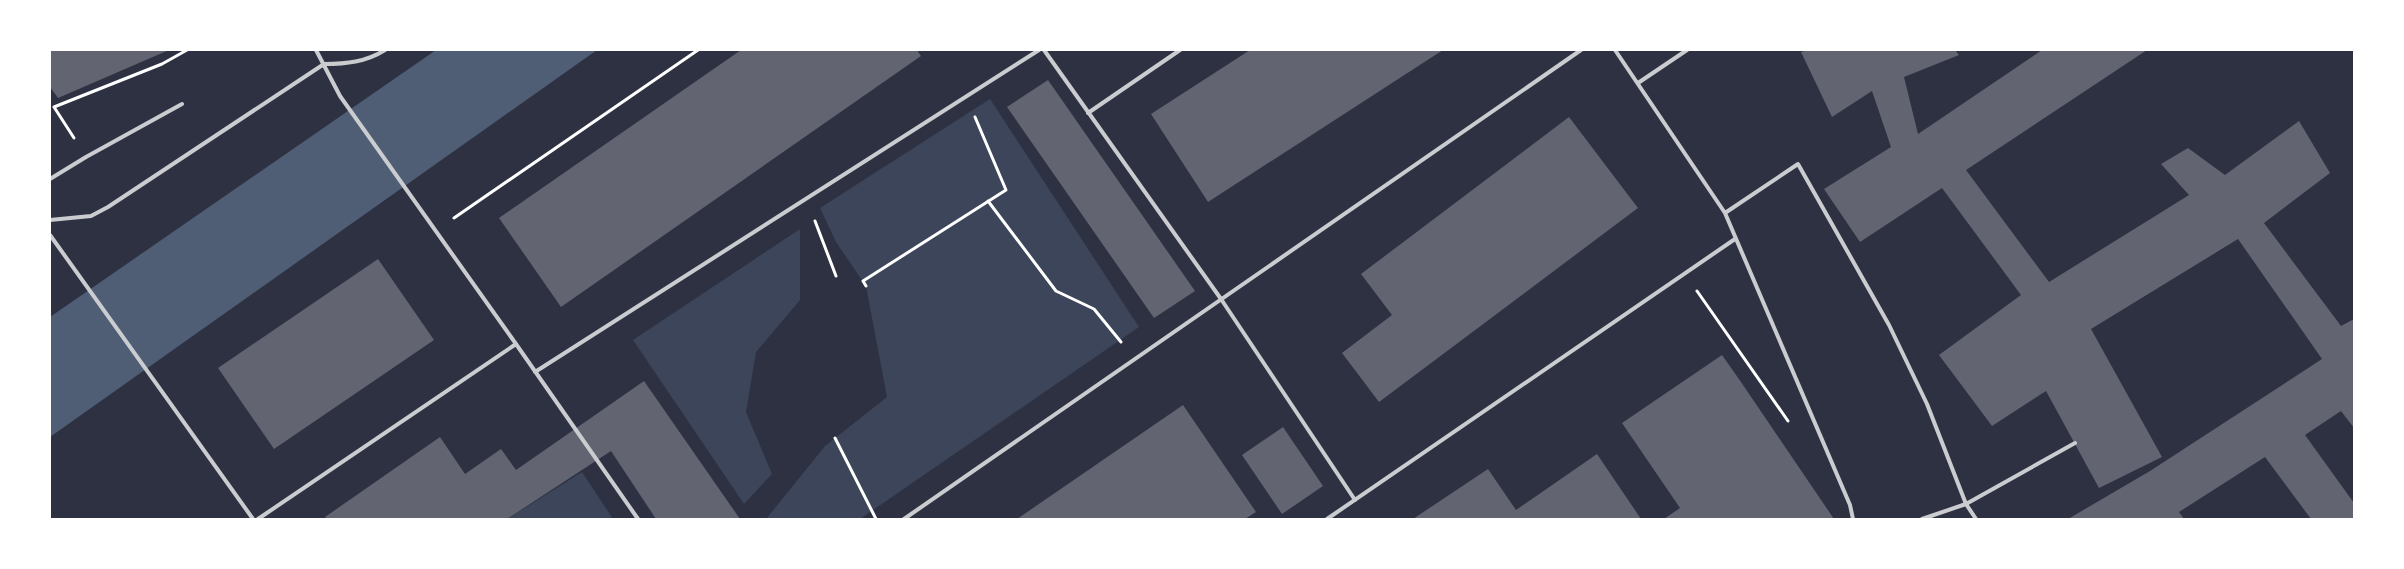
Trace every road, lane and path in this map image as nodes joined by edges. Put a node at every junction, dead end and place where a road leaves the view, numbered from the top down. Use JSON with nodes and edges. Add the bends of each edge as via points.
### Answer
{"nodes":[{"id":1,"x":187,"y":50,"type":"edge"},
{"id":2,"x":316,"y":50,"type":"edge"},
{"id":3,"x":385,"y":50,"type":"edge"},
{"id":4,"x":698,"y":50,"type":"edge"},
{"id":5,"x":1038,"y":50,"type":"edge"},
{"id":6,"x":1044,"y":50,"type":"edge"},
{"id":7,"x":1180,"y":50,"type":"edge"},
{"id":8,"x":1581,"y":50,"type":"edge"},
{"id":9,"x":1615,"y":50,"type":"edge"},
{"id":10,"x":1687,"y":50,"type":"edge"},
{"id":11,"x":324,"y":64,"type":"junction"},
{"id":12,"x":1638,"y":83,"type":"junction"},
{"id":13,"x":967,"y":96,"type":"junction"},
{"id":14,"x":182,"y":104,"type":"dead end"},
{"id":15,"x":1088,"y":113,"type":"junction"},
{"id":16,"x":86,"y":156,"type":"junction"},
{"id":17,"x":50,"y":179,"type":"edge"},
{"id":18,"x":806,"y":198,"type":"junction"},
{"id":19,"x":988,"y":201,"type":"junction"},
{"id":20,"x":1725,"y":213,"type":"junction"},
{"id":21,"x":50,"y":220,"type":"edge"},
{"id":22,"x":436,"y":230,"type":"junction"},
{"id":23,"x":50,"y":235,"type":"edge"},
{"id":24,"x":1735,"y":239,"type":"junction"},
{"id":25,"x":1684,"y":274,"type":"junction"},
{"id":26,"x":836,"y":276,"type":"dead end"},
{"id":27,"x":866,"y":286,"type":"dead end"},
{"id":28,"x":1221,"y":299,"type":"junction"},
{"id":29,"x":516,"y":344,"type":"junction"},
{"id":30,"x":1135,"y":359,"type":"junction"},
{"id":31,"x":535,"y":372,"type":"junction"},
{"id":32,"x":1790,"y":424,"type":"dead end"},
{"id":33,"x":835,"y":438,"type":"dead end"},
{"id":34,"x":2075,"y":443,"type":"dead end"},
{"id":35,"x":1355,"y":500,"type":"junction"},
{"id":36,"x":1966,"y":504,"type":"junction"},
{"id":37,"x":253,"y":519,"type":"edge"},
{"id":38,"x":258,"y":519,"type":"edge"},
{"id":39,"x":638,"y":519,"type":"edge"},
{"id":40,"x":876,"y":519,"type":"edge"},
{"id":41,"x":904,"y":519,"type":"edge"},
{"id":42,"x":1327,"y":519,"type":"edge"},
{"id":43,"x":1853,"y":519,"type":"edge"},
{"id":44,"x":1922,"y":519,"type":"edge"},
{"id":45,"x":1976,"y":519,"type":"edge"}],
"edges":[{"from":1,"to":16,"type":"path","via":[[162,64],[54,107]]},
{"from":2,"to":11,"type":"lane"},
{"from":3,"to":11,"type":"lane","via":[[346,64]]},
{"from":4,"to":22,"type":"path"},
{"from":5,"to":13,"type":"lane"},
{"from":6,"to":15,"type":"lane"},
{"from":7,"to":15,"type":"lane"},
{"from":8,"to":28,"type":"lane"},
{"from":9,"to":12,"type":"lane"},
{"from":10,"to":12,"type":"lane"},
{"from":11,"to":21,"type":"lane","via":[[108,207],[91,216]]},
{"from":11,"to":22,"type":"lane","via":[[340,96]]},
{"from":12,"to":20,"type":"lane"},
{"from":13,"to":18,"type":"lane"},
{"from":13,"to":19,"type":"path","via":[[1006,190]]},
{"from":14,"to":16,"type":"lane"},
{"from":15,"to":28,"type":"lane"},
{"from":16,"to":17,"type":"lane"},
{"from":18,"to":26,"type":"path"},
{"from":18,"to":31,"type":"lane"},
{"from":19,"to":27,"type":"path","via":[[863,281]]},
{"from":19,"to":30,"type":"path","via":[[1056,290],[1094,309]]},
{"from":20,"to":24,"type":"lane"},
{"from":20,"to":36,"type":"lane","via":[[1798,164],[1889,325],[1927,404]]},
{"from":22,"to":29,"type":"lane"},
{"from":23,"to":37,"type":"lane"},
{"from":24,"to":25,"type":"lane"},
{"from":24,"to":43,"type":"lane","via":[[1850,504]]},
{"from":25,"to":32,"type":"path"},
{"from":25,"to":35,"type":"lane"},
{"from":28,"to":30,"type":"lane"},
{"from":28,"to":35,"type":"lane"},
{"from":29,"to":31,"type":"lane"},
{"from":29,"to":38,"type":"lane"},
{"from":30,"to":41,"type":"lane"},
{"from":31,"to":39,"type":"lane"},
{"from":33,"to":40,"type":"path"},
{"from":34,"to":36,"type":"lane"},
{"from":35,"to":42,"type":"lane"},
{"from":36,"to":44,"type":"lane"},
{"from":36,"to":45,"type":"lane"}]}
